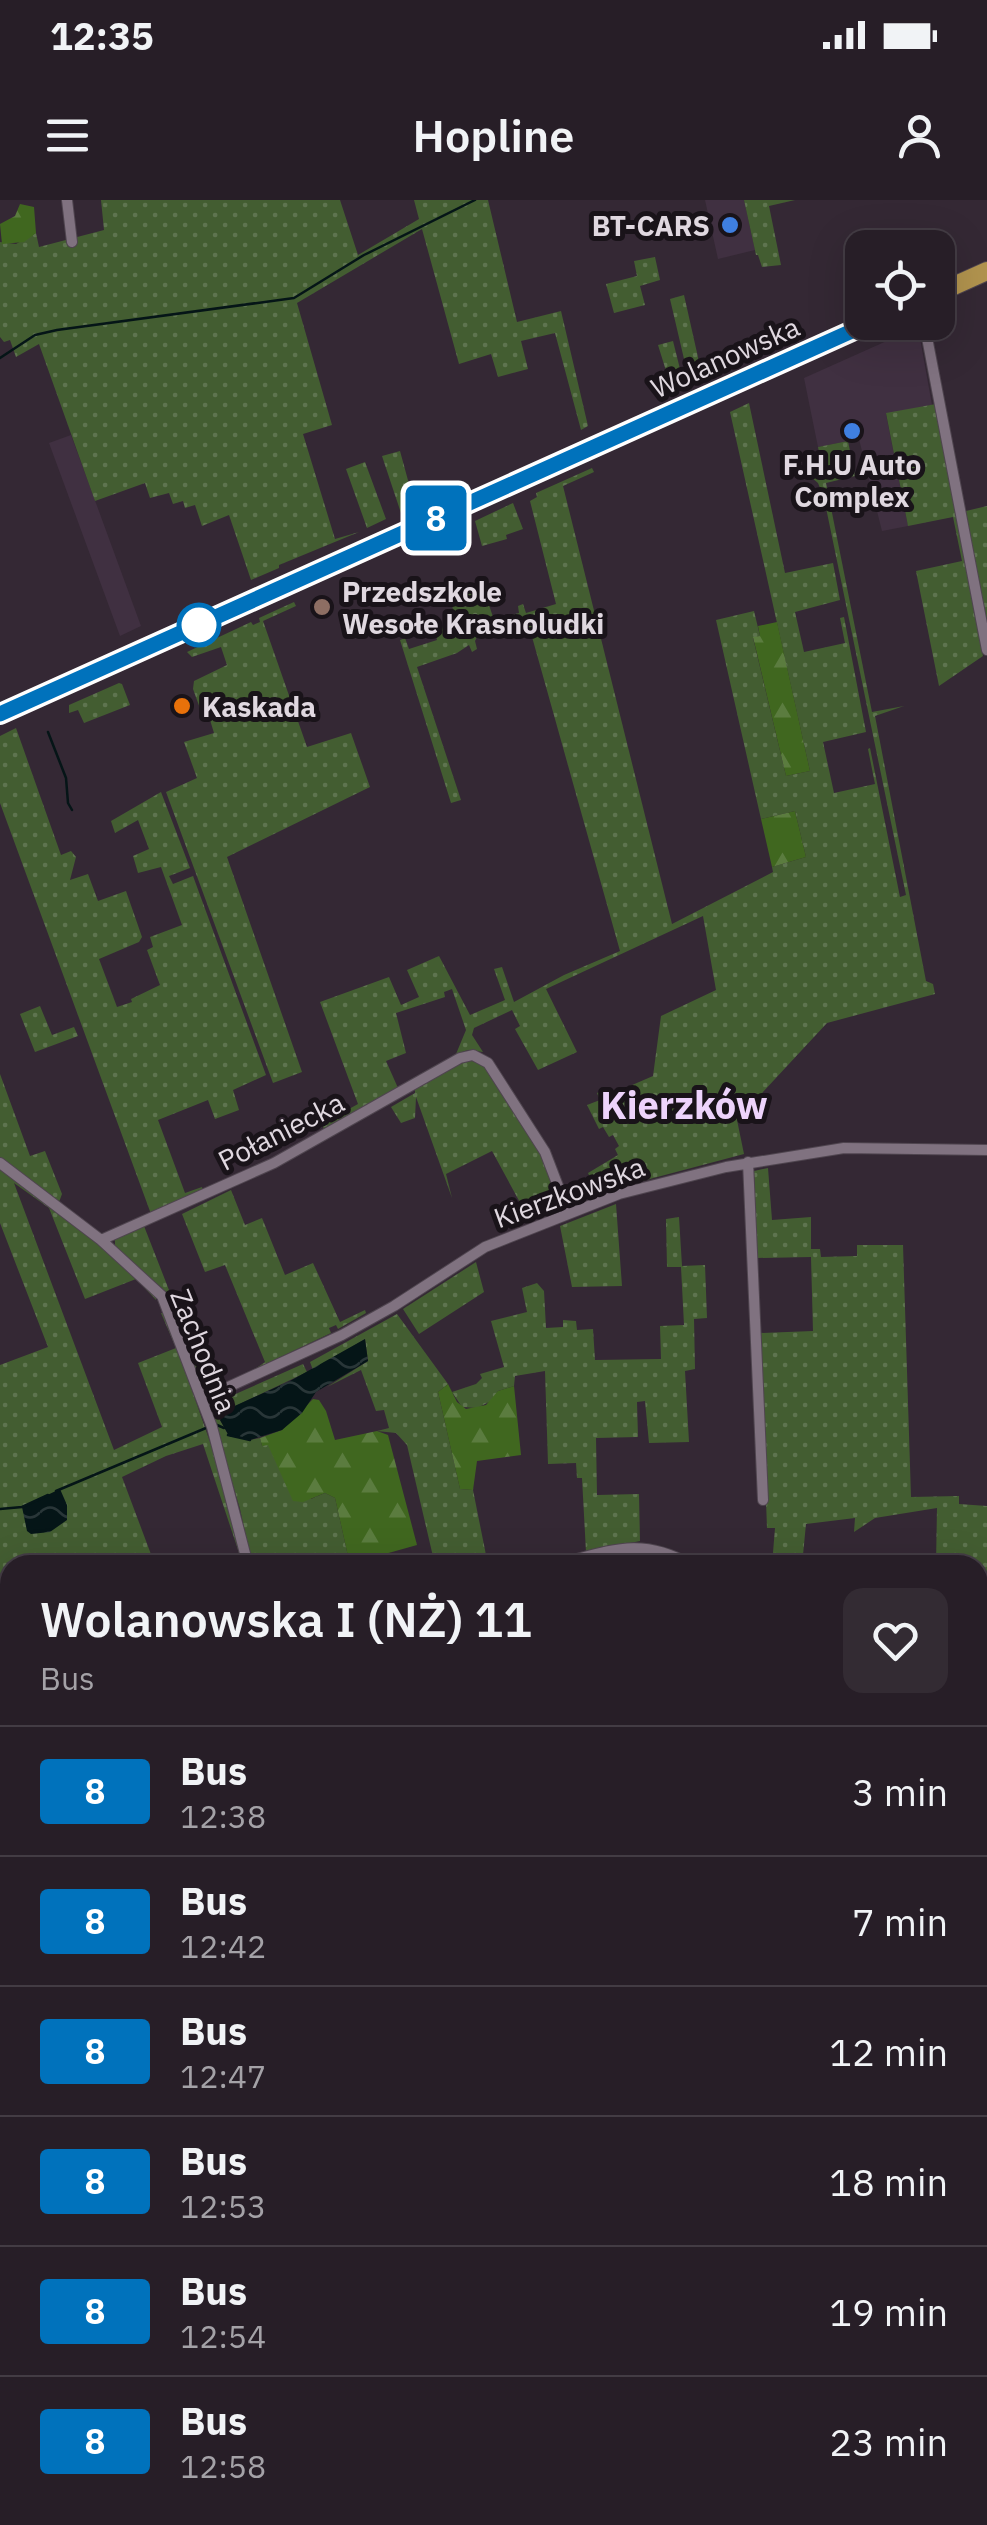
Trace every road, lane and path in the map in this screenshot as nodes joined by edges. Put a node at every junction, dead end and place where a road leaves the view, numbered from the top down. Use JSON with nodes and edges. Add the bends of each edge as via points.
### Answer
{"nodes":[{"id":1,"x":67,"y":200,"type":"edge"},
{"id":2,"x":72,"y":242,"type":"dead end"},
{"id":3,"x":987,"y":271,"type":"edge"},
{"id":4,"x":955,"y":285,"type":"edge"},
{"id":5,"x":845,"y":334,"type":"edge"},
{"id":6,"x":927,"y":340,"type":"edge"},
{"id":7,"x":987,"y":650,"type":"edge"},
{"id":8,"x":0,"y":714,"type":"edge"},
{"id":9,"x":987,"y":1150,"type":"edge"},
{"id":10,"x":748,"y":1162,"type":"junction"},
{"id":11,"x":0,"y":1163,"type":"edge"},
{"id":12,"x":568,"y":1212,"type":"junction"},
{"id":13,"x":101,"y":1240,"type":"junction"},
{"id":14,"x":202,"y":1399,"type":"junction"},
{"id":15,"x":762,"y":1500,"type":"dead end"},
{"id":16,"x":246,"y":1555,"type":"edge"},
{"id":17,"x":605,"y":1555,"type":"edge"},
{"id":18,"x":673,"y":1555,"type":"edge"}],
"edges":[{"from":1,"to":2,"type":"street"},
{"from":3,"to":4,"type":"main road"},
{"from":5,"to":8,"type":"main road","name":"Wolanowska"},
{"from":6,"to":7,"type":"street"},
{"from":9,"to":10,"type":"street","name":"Kierzkowska","via":[[852,1147]]},
{"from":10,"to":12,"type":"street","name":"Kierzkowska"},
{"from":10,"to":15,"type":"street"},
{"from":11,"to":13,"type":"street","name":"Zachodnia"},
{"from":12,"to":13,"type":"street","name":"Połaniecka","via":[[545,1152],[478,1056],[460,1058],[274,1163]]},
{"from":12,"to":14,"type":"street","name":"Kierzkowska","via":[[470,1255],[303,1356]]},
{"from":13,"to":14,"type":"street","name":"Zachodnia","via":[[162,1296]]},
{"from":14,"to":16,"type":"street","name":"Zachodnia"},
{"from":17,"to":18,"type":"street","via":[[646,1547]]}]}
